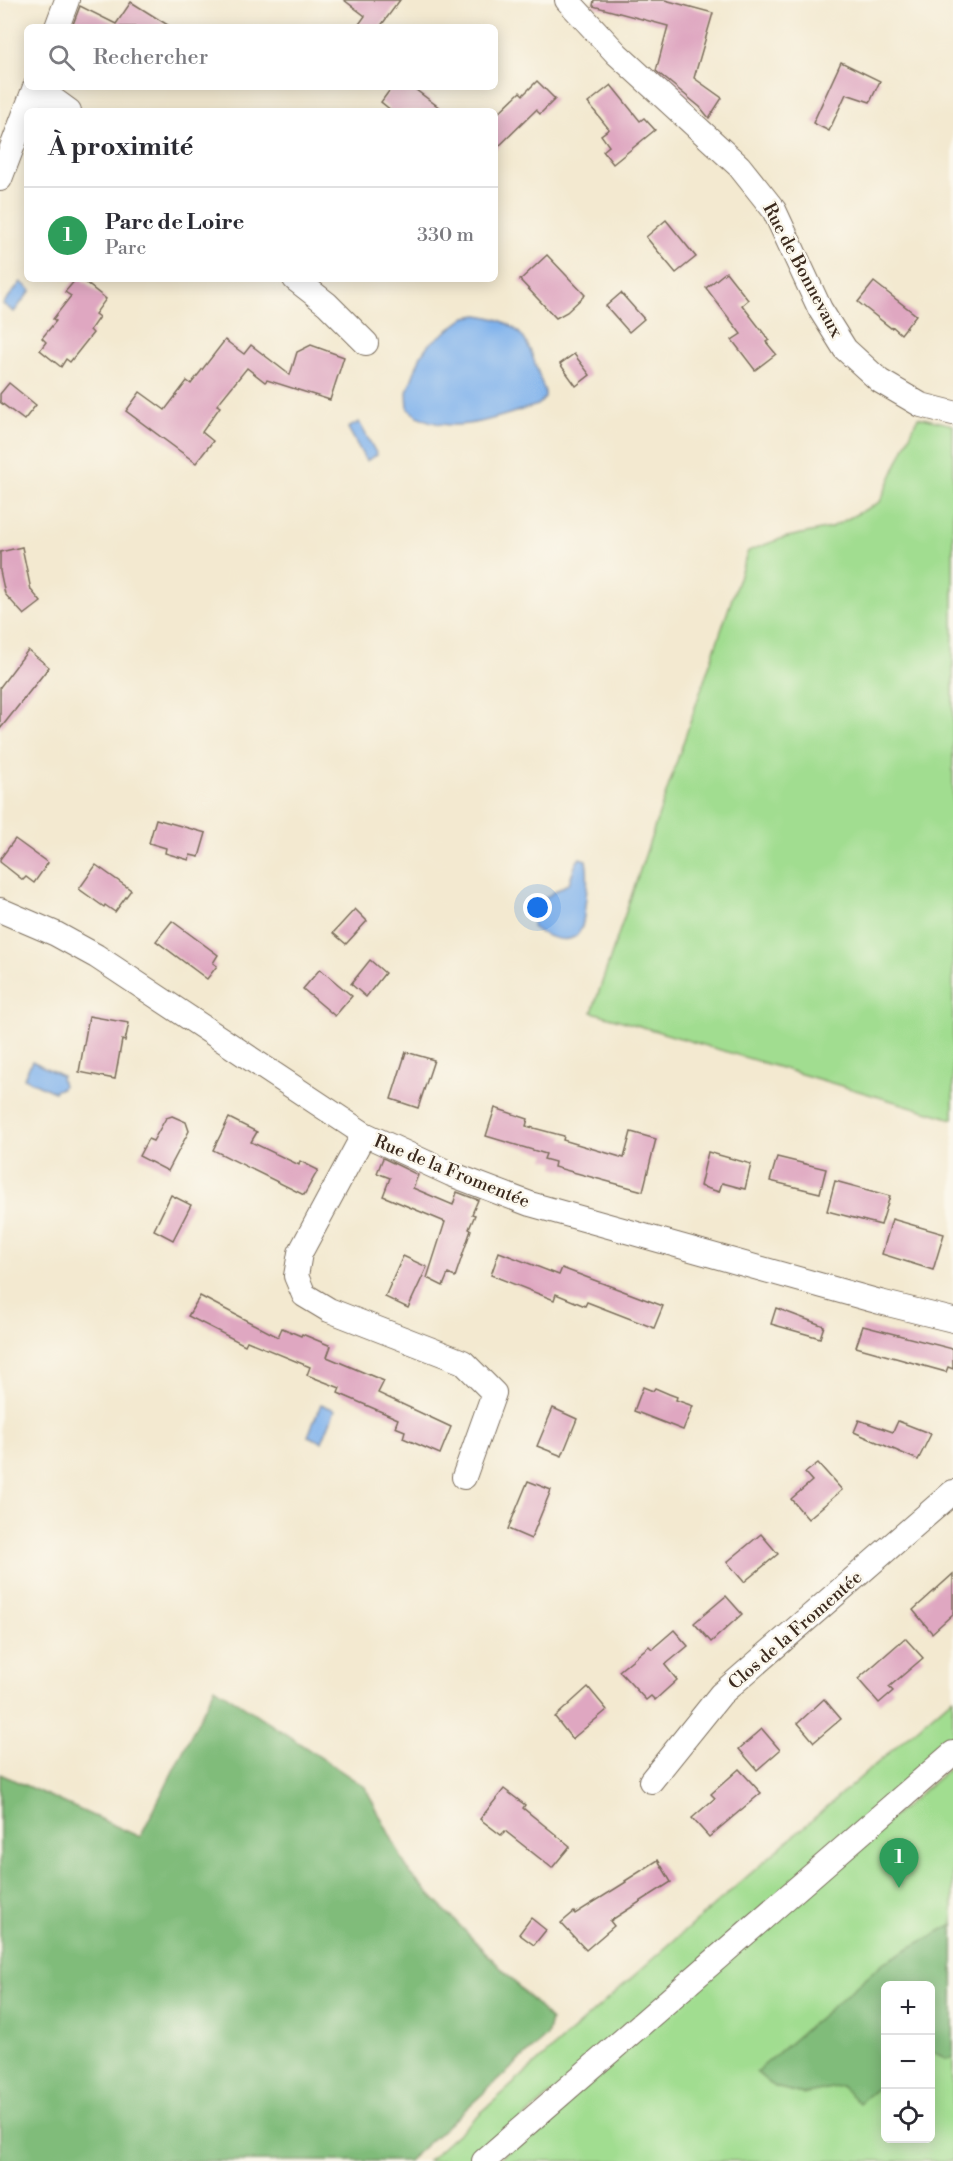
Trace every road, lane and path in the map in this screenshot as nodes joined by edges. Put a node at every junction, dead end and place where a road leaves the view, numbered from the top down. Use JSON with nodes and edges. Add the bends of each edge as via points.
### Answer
{"nodes":[{"id":1,"x":67,"y":0,"type":"edge"},
{"id":2,"x":567,"y":0,"type":"edge"},
{"id":3,"x":58,"y":24,"type":"edge"},
{"id":4,"x":35,"y":90,"type":"edge"},
{"id":5,"x":40,"y":90,"type":"edge"},
{"id":6,"x":28,"y":108,"type":"edge"},
{"id":7,"x":65,"y":108,"type":"edge"},
{"id":8,"x":24,"y":118,"type":"edge"},
{"id":9,"x":0,"y":179,"type":"edge"},
{"id":10,"x":299,"y":282,"type":"edge"},
{"id":11,"x":366,"y":343,"type":"dead end"},
{"id":12,"x":953,"y":413,"type":"edge"},
{"id":13,"x":0,"y":910,"type":"edge"},
{"id":14,"x":364,"y":1134,"type":"junction"},
{"id":15,"x":953,"y":1320,"type":"edge"},
{"id":16,"x":464,"y":1477,"type":"dead end"},
{"id":17,"x":953,"y":1492,"type":"edge"},
{"id":18,"x":953,"y":1753,"type":"edge"},
{"id":19,"x":651,"y":1781,"type":"dead end"},
{"id":20,"x":484,"y":2161,"type":"edge"}],
"edges":[{"from":1,"to":3,"type":"street"},
{"from":2,"to":12,"type":"street","name":"Rue de Bonnevaux","via":[[617,54],[740,166],[774,210],[820,309],[846,349],[880,381],[921,405]]},
{"from":4,"to":6,"type":"street"},
{"from":5,"to":7,"type":"street"},
{"from":8,"to":9,"type":"street"},
{"from":10,"to":11,"type":"street"},
{"from":13,"to":14,"type":"street","name":"Rue de la Fromentée","via":[[96,956]]},
{"from":14,"to":15,"type":"street","name":"Rue de la Fromentée","via":[[451,1174],[530,1203]]},
{"from":14,"to":16,"type":"street","via":[[300,1253],[296,1276],[304,1295],[329,1310],[463,1362],[494,1393]]},
{"from":17,"to":19,"type":"street","name":"Clos de la Fromentée","via":[[721,1694]]},
{"from":18,"to":20,"type":"street"}]}
